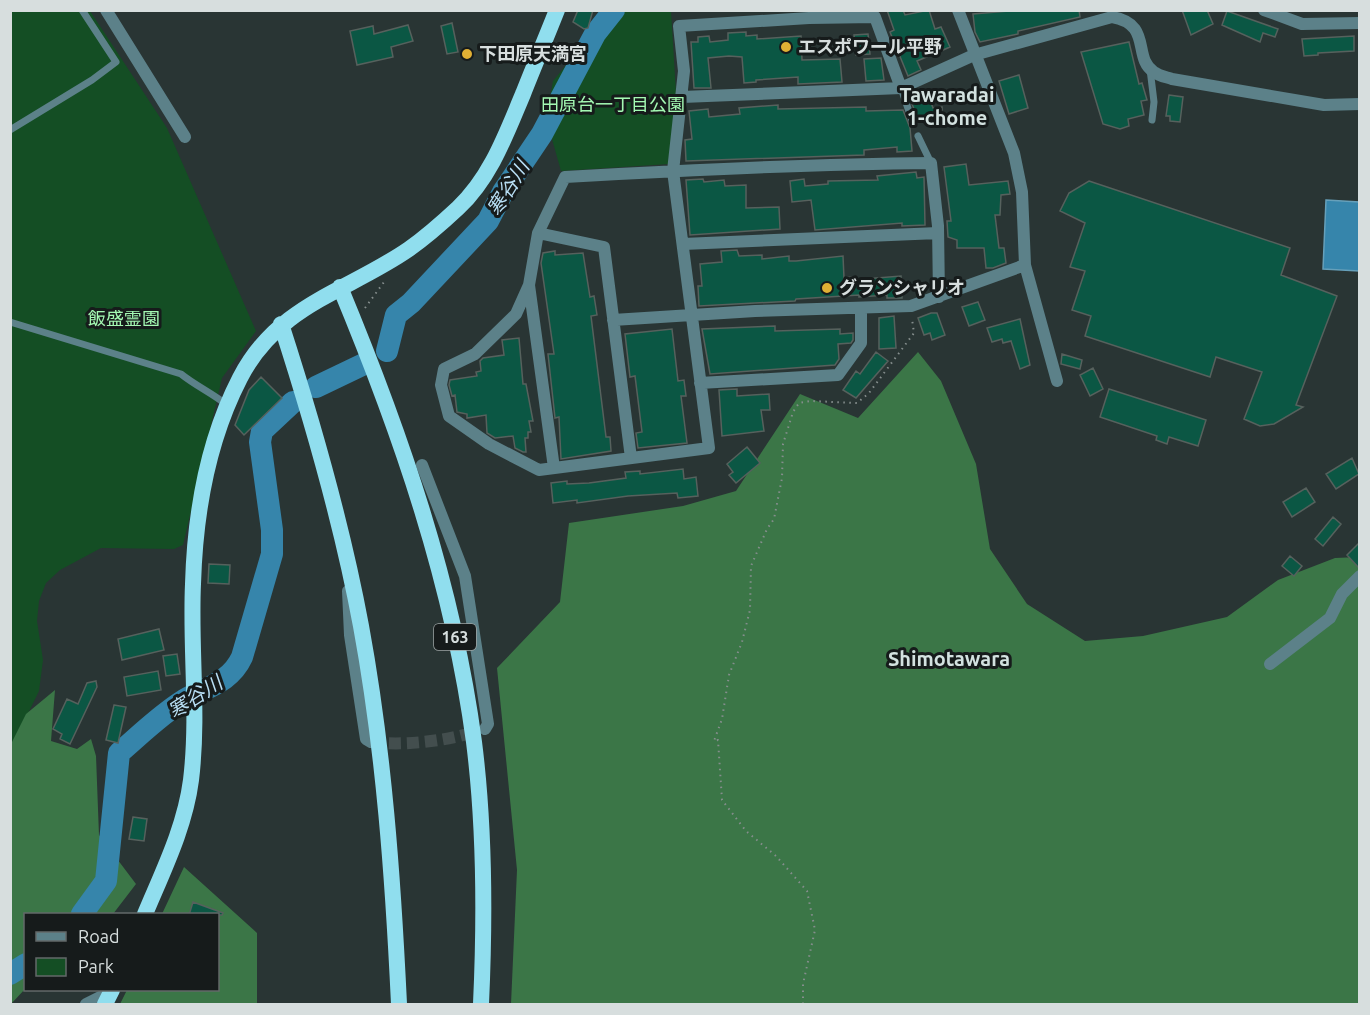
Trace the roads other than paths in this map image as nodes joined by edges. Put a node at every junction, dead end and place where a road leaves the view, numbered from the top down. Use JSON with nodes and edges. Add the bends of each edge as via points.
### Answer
{"nodes":[{"id":1,"x":82,"y":10,"type":"edge"},
{"id":2,"x":105,"y":10,"type":"edge"},
{"id":3,"x":557,"y":10,"type":"edge"},
{"id":4,"x":958,"y":10,"type":"edge"},
{"id":5,"x":1264,"y":10,"type":"edge"},
{"id":6,"x":1117,"y":14,"type":"edge"},
{"id":7,"x":1359,"y":22,"type":"edge"},
{"id":8,"x":974,"y":55,"type":"junction"},
{"id":9,"x":1149,"y":67,"type":"junction"},
{"id":10,"x":902,"y":88,"type":"junction"},
{"id":11,"x":682,"y":97,"type":"junction"},
{"id":12,"x":1359,"y":104,"type":"edge"},
{"id":13,"x":1152,"y":120,"type":"dead end"},
{"id":14,"x":913,"y":123,"type":"dead end"},
{"id":15,"x":10,"y":130,"type":"edge"},
{"id":16,"x":918,"y":136,"type":"dead end"},
{"id":17,"x":184,"y":137,"type":"dead end"},
{"id":18,"x":931,"y":163,"type":"junction"},
{"id":19,"x":673,"y":171,"type":"junction"},
{"id":20,"x":538,"y":233,"type":"junction"},
{"id":21,"x":938,"y":233,"type":"junction"},
{"id":22,"x":682,"y":244,"type":"junction"},
{"id":23,"x":1024,"y":265,"type":"junction"},
{"id":24,"x":529,"y":285,"type":"junction"},
{"id":25,"x":340,"y":287,"type":"junction"},
{"id":26,"x":939,"y":297,"type":"junction"},
{"id":27,"x":861,"y":309,"type":"junction"},
{"id":28,"x":691,"y":316,"type":"junction"},
{"id":29,"x":613,"y":320,"type":"junction"},
{"id":30,"x":10,"y":322,"type":"edge"},
{"id":31,"x":281,"y":324,"type":"junction"},
{"id":32,"x":1057,"y":381,"type":"dead end"},
{"id":33,"x":700,"y":383,"type":"junction"},
{"id":34,"x":228,"y":406,"type":"junction"},
{"id":35,"x":631,"y":458,"type":"junction"},
{"id":36,"x":422,"y":465,"type":"dead end"},
{"id":37,"x":554,"y":468,"type":"junction"},
{"id":38,"x":450,"y":532,"type":"junction"},
{"id":39,"x":431,"y":540,"type":"junction"},
{"id":40,"x":345,"y":548,"type":"junction"},
{"id":41,"x":1359,"y":576,"type":"edge"},
{"id":42,"x":1270,"y":664,"type":"dead end"},
{"id":43,"x":485,"y":729,"type":"dead end"},
{"id":44,"x":371,"y":742,"type":"dead end"},
{"id":45,"x":146,"y":913,"type":"edge"},
{"id":46,"x":110,"y":995,"type":"edge"},
{"id":47,"x":86,"y":1005,"type":"edge"},
{"id":48,"x":399,"y":1005,"type":"edge"},
{"id":49,"x":480,"y":1005,"type":"edge"}],
"edges":[{"from":1,"to":15,"type":"lane","via":[[116,62]]},
{"from":2,"to":17,"type":"street"},
{"from":3,"to":25,"type":"highway","via":[[494,164],[460,206],[409,249]]},
{"from":4,"to":8,"type":"street"},
{"from":5,"to":7,"type":"street","via":[[1302,24]]},
{"from":6,"to":8,"type":"street"},
{"from":6,"to":9,"type":"street","via":[[1133,25]]},
{"from":8,"to":10,"type":"street"},
{"from":8,"to":23,"type":"street","via":[[1014,153],[1022,192]]},
{"from":9,"to":12,"type":"street","via":[[1172,79],[1324,105]]},
{"from":9,"to":13,"type":"lane","via":[[1154,102]]},
{"from":10,"to":11,"type":"street"},
{"from":10,"to":11,"type":"street","via":[[875,17],[809,18],[679,26],[684,71]]},
{"from":10,"to":14,"type":"lane"},
{"from":11,"to":19,"type":"street"},
{"from":16,"to":18,"type":"lane"},
{"from":18,"to":19,"type":"street"},
{"from":18,"to":21,"type":"street"},
{"from":19,"to":20,"type":"street","via":[[565,177]]},
{"from":19,"to":22,"type":"street"},
{"from":20,"to":24,"type":"street"},
{"from":20,"to":29,"type":"street","via":[[604,247]]},
{"from":21,"to":22,"type":"street"},
{"from":21,"to":26,"type":"street"},
{"from":22,"to":28,"type":"street"},
{"from":23,"to":26,"type":"street"},
{"from":23,"to":32,"type":"street"},
{"from":24,"to":37,"type":"street"},
{"from":24,"to":37,"type":"street","via":[[516,314],[475,354],[444,369],[441,385],[449,416],[489,444],[538,470]]},
{"from":25,"to":31,"type":"highway"},
{"from":25,"to":39,"type":"highway","number":"163","via":[[392,416]]},
{"from":26,"to":27,"type":"street","via":[[911,306]]},
{"from":27,"to":28,"type":"street"},
{"from":27,"to":33,"type":"street","via":[[861,343],[838,375]]},
{"from":28,"to":29,"type":"street"},
{"from":28,"to":33,"type":"street"},
{"from":29,"to":35,"type":"street"},
{"from":30,"to":34,"type":"lane","via":[[181,374]]},
{"from":31,"to":34,"type":"highway","via":[[249,364]]},
{"from":31,"to":40,"type":"highway"},
{"from":33,"to":35,"type":"street","via":[[709,448]]},
{"from":34,"to":45,"type":"highway","via":[[204,485],[196,532],[192,585],[194,748],[184,816]]},
{"from":35,"to":37,"type":"street"},
{"from":36,"to":38,"type":"street"},
{"from":38,"to":39,"type":"street"},
{"from":38,"to":43,"type":"street","via":[[465,576],[488,724]]},
{"from":39,"to":49,"type":"highway","number":"163","via":[[463,676],[475,753],[482,862]]},
{"from":40,"to":44,"type":"street","via":[[350,635],[366,739]]},
{"from":40,"to":48,"type":"highway","via":[[363,637],[384,782]]},
{"from":41,"to":42,"type":"street","via":[[1342,594],[1330,618]]},
{"from":46,"to":47,"type":"street","via":[[100,995]]}]}
